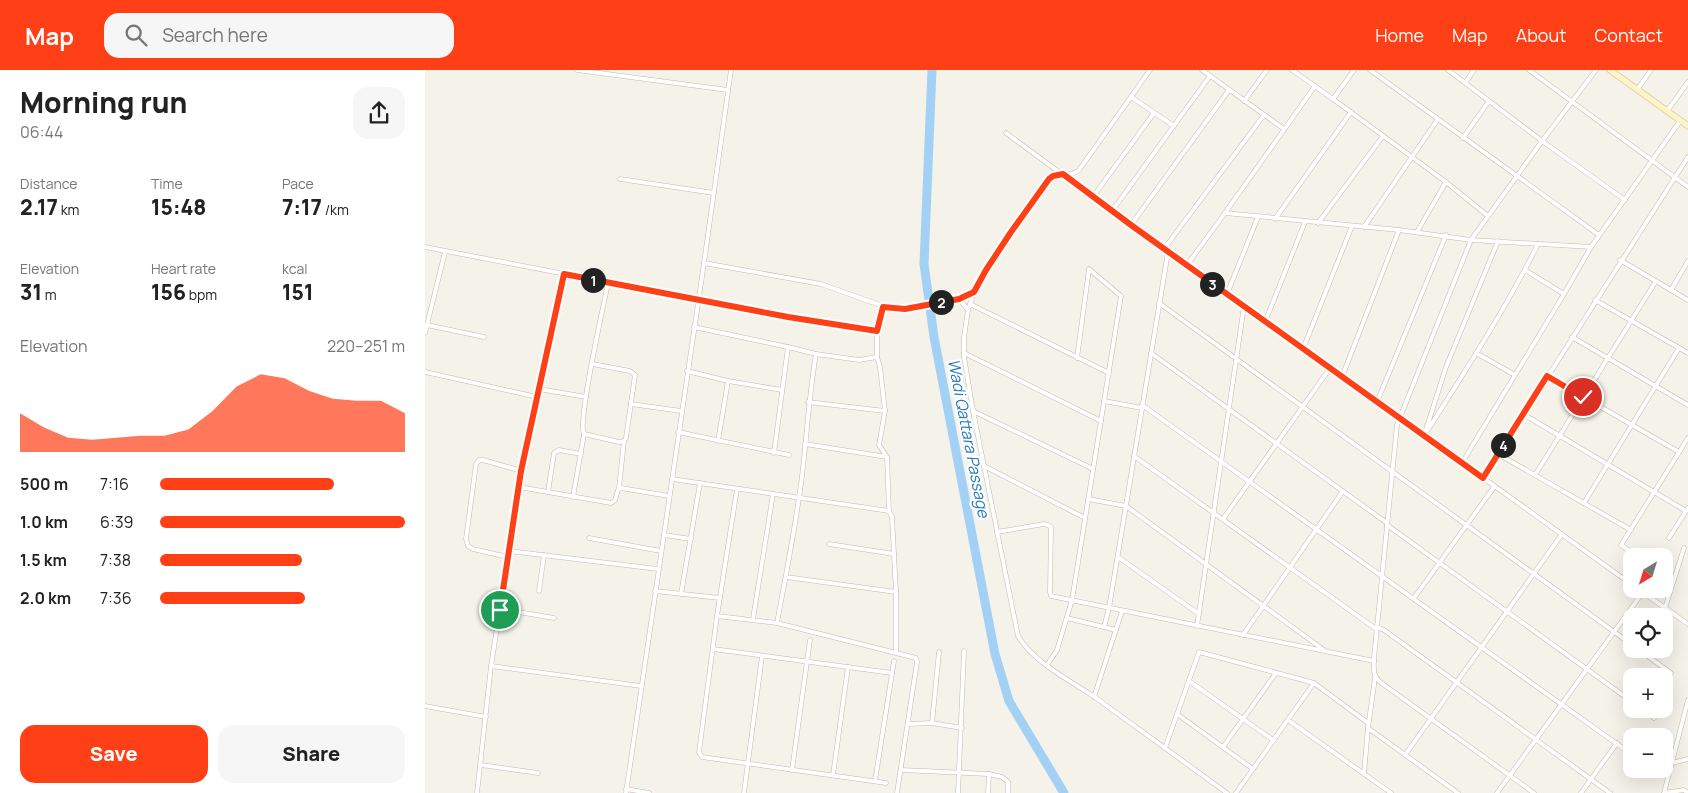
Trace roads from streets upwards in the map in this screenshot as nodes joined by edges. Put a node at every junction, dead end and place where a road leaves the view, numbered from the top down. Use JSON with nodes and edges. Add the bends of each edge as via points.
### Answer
{"nodes":[{"id":1,"x":577,"y":70,"type":"edge"},
{"id":2,"x":731,"y":70,"type":"edge"},
{"id":3,"x":1150,"y":70,"type":"edge"},
{"id":4,"x":1202,"y":70,"type":"edge"},
{"id":5,"x":1267,"y":70,"type":"edge"},
{"id":6,"x":1292,"y":70,"type":"edge"},
{"id":7,"x":1354,"y":70,"type":"edge"},
{"id":8,"x":1370,"y":70,"type":"edge"},
{"id":9,"x":1448,"y":70,"type":"edge"},
{"id":10,"x":1475,"y":70,"type":"edge"},
{"id":11,"x":1529,"y":70,"type":"edge"},
{"id":12,"x":1596,"y":70,"type":"edge"},
{"id":13,"x":1610,"y":70,"type":"edge"},
{"id":14,"x":1651,"y":70,"type":"edge"},
{"id":15,"x":1210,"y":76,"type":"junction"},
{"id":16,"x":1688,"y":82,"type":"edge"},
{"id":17,"x":1465,"y":83,"type":"junction"},
{"id":18,"x":1315,"y":86,"type":"junction"},
{"id":19,"x":728,"y":90,"type":"junction"},
{"id":20,"x":1229,"y":90,"type":"junction"},
{"id":21,"x":1637,"y":90,"type":"junction"},
{"id":22,"x":1131,"y":97,"type":"junction"},
{"id":23,"x":1333,"y":99,"type":"junction"},
{"id":24,"x":1244,"y":101,"type":"junction"},
{"id":25,"x":1489,"y":101,"type":"junction"},
{"id":26,"x":1572,"y":102,"type":"junction"},
{"id":27,"x":1667,"y":111,"type":"junction"},
{"id":28,"x":1351,"y":112,"type":"junction"},
{"id":29,"x":1154,"y":113,"type":"junction"},
{"id":30,"x":1264,"y":115,"type":"junction"},
{"id":31,"x":1438,"y":119,"type":"junction"},
{"id":32,"x":1680,"y":121,"type":"junction"},
{"id":33,"x":1173,"y":126,"type":"junction"},
{"id":34,"x":1688,"y":126,"type":"edge"},
{"id":35,"x":1284,"y":130,"type":"junction"},
{"id":36,"x":1006,"y":133,"type":"dead end"},
{"id":37,"x":1383,"y":136,"type":"junction"},
{"id":38,"x":1463,"y":138,"type":"junction"},
{"id":39,"x":1542,"y":141,"type":"junction"},
{"id":40,"x":1411,"y":157,"type":"junction"},
{"id":41,"x":1688,"y":157,"type":"edge"},
{"id":42,"x":1652,"y":161,"type":"junction"},
{"id":43,"x":1063,"y":174,"type":"junction"},
{"id":44,"x":1674,"y":177,"type":"junction"},
{"id":45,"x":1517,"y":178,"type":"junction"},
{"id":46,"x":620,"y":179,"type":"dead end"},
{"id":47,"x":1446,"y":182,"type":"junction"},
{"id":48,"x":1688,"y":187,"type":"edge"},
{"id":49,"x":714,"y":193,"type":"junction"},
{"id":50,"x":1093,"y":197,"type":"junction"},
{"id":51,"x":1625,"y":200,"type":"junction"},
{"id":52,"x":1112,"y":211,"type":"junction"},
{"id":53,"x":1225,"y":213,"type":"junction"},
{"id":54,"x":1488,"y":216,"type":"junction"},
{"id":55,"x":1258,"y":217,"type":"junction"},
{"id":56,"x":1275,"y":219,"type":"junction"},
{"id":57,"x":1305,"y":222,"type":"junction"},
{"id":58,"x":1318,"y":223,"type":"junction"},
{"id":59,"x":1131,"y":225,"type":"junction"},
{"id":60,"x":1353,"y":226,"type":"junction"},
{"id":61,"x":1364,"y":227,"type":"junction"},
{"id":62,"x":1399,"y":230,"type":"junction"},
{"id":63,"x":1417,"y":232,"type":"junction"},
{"id":64,"x":1446,"y":235,"type":"junction"},
{"id":65,"x":1599,"y":235,"type":"junction"},
{"id":66,"x":1471,"y":240,"type":"junction"},
{"id":67,"x":1498,"y":241,"type":"junction"},
{"id":68,"x":1538,"y":244,"type":"junction"},
{"id":69,"x":1591,"y":246,"type":"junction"},
{"id":70,"x":425,"y":248,"type":"edge"},
{"id":71,"x":1166,"y":251,"type":"junction"},
{"id":72,"x":445,"y":252,"type":"junction"},
{"id":73,"x":1620,"y":260,"type":"junction"},
{"id":74,"x":1688,"y":261,"type":"edge"},
{"id":75,"x":704,"y":263,"type":"junction"},
{"id":76,"x":1187,"y":266,"type":"junction"},
{"id":77,"x":1525,"y":270,"type":"junction"},
{"id":78,"x":564,"y":274,"type":"junction"},
{"id":79,"x":1656,"y":281,"type":"junction"},
{"id":80,"x":608,"y":283,"type":"junction"},
{"id":81,"x":1671,"y":290,"type":"junction"},
{"id":82,"x":974,"y":292,"type":"junction"},
{"id":83,"x":1227,"y":294,"type":"junction"},
{"id":84,"x":1564,"y":294,"type":"junction"},
{"id":85,"x":959,"y":299,"type":"junction"},
{"id":86,"x":698,"y":300,"type":"junction"},
{"id":87,"x":1595,"y":300,"type":"junction"},
{"id":88,"x":1688,"y":300,"type":"edge"},
{"id":89,"x":1159,"y":303,"type":"junction"},
{"id":90,"x":970,"y":304,"type":"junction"},
{"id":91,"x":1244,"y":306,"type":"junction"},
{"id":92,"x":883,"y":307,"type":"junction"},
{"id":93,"x":968,"y":310,"type":"junction"},
{"id":94,"x":1631,"y":321,"type":"junction"},
{"id":95,"x":1265,"y":322,"type":"junction"},
{"id":96,"x":427,"y":326,"type":"junction"},
{"id":97,"x":694,"y":327,"type":"junction"},
{"id":98,"x":877,"y":331,"type":"junction"},
{"id":99,"x":425,"y":333,"type":"edge"},
{"id":100,"x":484,"y":337,"type":"dead end"},
{"id":101,"x":1572,"y":337,"type":"junction"},
{"id":102,"x":788,"y":347,"type":"junction"},
{"id":103,"x":1679,"y":348,"type":"junction"},
{"id":104,"x":1303,"y":349,"type":"junction"},
{"id":105,"x":964,"y":353,"type":"junction"},
{"id":106,"x":1151,"y":353,"type":"junction"},
{"id":107,"x":1476,"y":353,"type":"junction"},
{"id":108,"x":1688,"y":353,"type":"edge"},
{"id":109,"x":816,"y":354,"type":"junction"},
{"id":110,"x":877,"y":357,"type":"junction"},
{"id":111,"x":1077,"y":358,"type":"junction"},
{"id":112,"x":1608,"y":358,"type":"junction"},
{"id":113,"x":1236,"y":359,"type":"junction"},
{"id":114,"x":592,"y":364,"type":"junction"},
{"id":115,"x":1330,"y":368,"type":"junction"},
{"id":116,"x":687,"y":371,"type":"junction"},
{"id":117,"x":425,"y":372,"type":"edge"},
{"id":118,"x":1109,"y":374,"type":"junction"},
{"id":119,"x":1515,"y":375,"type":"junction"},
{"id":120,"x":1547,"y":376,"type":"junction"},
{"id":121,"x":1342,"y":377,"type":"junction"},
{"id":122,"x":728,"y":381,"type":"junction"},
{"id":123,"x":1655,"y":386,"type":"junction"},
{"id":124,"x":539,"y":389,"type":"junction"},
{"id":125,"x":782,"y":390,"type":"junction"},
{"id":126,"x":537,"y":397,"type":"junction"},
{"id":127,"x":586,"y":397,"type":"junction"},
{"id":128,"x":1583,"y":397,"type":"junction"},
{"id":129,"x":1104,"y":401,"type":"junction"},
{"id":130,"x":808,"y":402,"type":"junction"},
{"id":131,"x":1377,"y":402,"type":"junction"},
{"id":132,"x":631,"y":404,"type":"junction"},
{"id":133,"x":1688,"y":405,"type":"edge"},
{"id":134,"x":1142,"y":406,"type":"junction"},
{"id":135,"x":1303,"y":407,"type":"junction"},
{"id":136,"x":1229,"y":409,"type":"junction"},
{"id":137,"x":681,"y":411,"type":"junction"},
{"id":138,"x":885,"y":411,"type":"junction"},
{"id":139,"x":973,"y":411,"type":"junction"},
{"id":140,"x":1523,"y":414,"type":"junction"},
{"id":141,"x":1400,"y":418,"type":"junction"},
{"id":142,"x":1101,"y":421,"type":"junction"},
{"id":143,"x":1631,"y":425,"type":"junction"},
{"id":144,"x":678,"y":432,"type":"junction"},
{"id":145,"x":584,"y":434,"type":"junction"},
{"id":146,"x":1559,"y":435,"type":"junction"},
{"id":147,"x":1424,"y":436,"type":"junction"},
{"id":148,"x":1688,"y":438,"type":"edge"},
{"id":149,"x":623,"y":441,"type":"junction"},
{"id":150,"x":718,"y":441,"type":"junction"},
{"id":151,"x":805,"y":444,"type":"junction"},
{"id":152,"x":1277,"y":444,"type":"junction"},
{"id":153,"x":1679,"y":452,"type":"junction"},
{"id":154,"x":774,"y":453,"type":"junction"},
{"id":155,"x":581,"y":454,"type":"junction"},
{"id":156,"x":1498,"y":454,"type":"junction"},
{"id":157,"x":789,"y":455,"type":"dead end"},
{"id":158,"x":1134,"y":456,"type":"junction"},
{"id":159,"x":887,"y":457,"type":"junction"},
{"id":160,"x":1221,"y":461,"type":"junction"},
{"id":161,"x":1462,"y":463,"type":"junction"},
{"id":162,"x":1607,"y":464,"type":"junction"},
{"id":163,"x":984,"y":466,"type":"junction"},
{"id":164,"x":1093,"y":470,"type":"junction"},
{"id":165,"x":521,"y":471,"type":"junction"},
{"id":166,"x":1392,"y":472,"type":"junction"},
{"id":167,"x":1535,"y":475,"type":"junction"},
{"id":168,"x":1483,"y":478,"type":"junction"},
{"id":169,"x":672,"y":479,"type":"junction"},
{"id":170,"x":1250,"y":481,"type":"junction"},
{"id":171,"x":700,"y":483,"type":"junction"},
{"id":172,"x":1494,"y":486,"type":"junction"},
{"id":173,"x":519,"y":487,"type":"junction"},
{"id":174,"x":619,"y":488,"type":"junction"},
{"id":175,"x":737,"y":489,"type":"junction"},
{"id":176,"x":1343,"y":491,"type":"junction"},
{"id":177,"x":548,"y":492,"type":"junction"},
{"id":178,"x":1654,"y":492,"type":"junction"},
{"id":179,"x":773,"y":494,"type":"junction"},
{"id":180,"x":669,"y":496,"type":"junction"},
{"id":181,"x":573,"y":497,"type":"junction"},
{"id":182,"x":799,"y":498,"type":"junction"},
{"id":183,"x":1088,"y":499,"type":"junction"},
{"id":184,"x":1584,"y":503,"type":"junction"},
{"id":185,"x":1126,"y":506,"type":"junction"},
{"id":186,"x":1687,"y":510,"type":"edge"},
{"id":187,"x":889,"y":512,"type":"junction"},
{"id":188,"x":1214,"y":513,"type":"junction"},
{"id":189,"x":1085,"y":518,"type":"junction"},
{"id":190,"x":1223,"y":519,"type":"junction"},
{"id":191,"x":1387,"y":524,"type":"junction"},
{"id":192,"x":1467,"y":526,"type":"junction"},
{"id":193,"x":1316,"y":528,"type":"junction"},
{"id":194,"x":1631,"y":530,"type":"junction"},
{"id":195,"x":997,"y":532,"type":"junction"},
{"id":196,"x":1561,"y":534,"type":"junction"},
{"id":197,"x":663,"y":535,"type":"junction"},
{"id":198,"x":589,"y":538,"type":"dead end"},
{"id":199,"x":1669,"y":538,"type":"dead end"},
{"id":200,"x":691,"y":539,"type":"junction"},
{"id":201,"x":829,"y":544,"type":"dead end"},
{"id":202,"x":1625,"y":548,"type":"edge"},
{"id":203,"x":1684,"y":548,"type":"dead end"},
{"id":204,"x":661,"y":550,"type":"junction"},
{"id":205,"x":509,"y":551,"type":"junction"},
{"id":206,"x":894,"y":554,"type":"junction"},
{"id":207,"x":544,"y":555,"type":"junction"},
{"id":208,"x":508,"y":557,"type":"junction"},
{"id":209,"x":1117,"y":557,"type":"junction"},
{"id":210,"x":1439,"y":563,"type":"junction"},
{"id":211,"x":1206,"y":565,"type":"junction"},
{"id":212,"x":1290,"y":568,"type":"junction"},
{"id":213,"x":658,"y":570,"type":"junction"},
{"id":214,"x":1534,"y":574,"type":"junction"},
{"id":215,"x":1382,"y":575,"type":"junction"},
{"id":216,"x":786,"y":577,"type":"junction"},
{"id":217,"x":1623,"y":578,"type":"edge"},
{"id":218,"x":1673,"y":582,"type":"edge"},
{"id":219,"x":539,"y":591,"type":"dead end"},
{"id":220,"x":655,"y":591,"type":"junction"},
{"id":221,"x":896,"y":592,"type":"junction"},
{"id":222,"x":681,"y":594,"type":"junction"},
{"id":223,"x":719,"y":598,"type":"junction"},
{"id":224,"x":1414,"y":598,"type":"junction"},
{"id":225,"x":1639,"y":598,"type":"edge"},
{"id":226,"x":1651,"y":598,"type":"edge"},
{"id":227,"x":1668,"y":598,"type":"edge"},
{"id":228,"x":1072,"y":600,"type":"junction"},
{"id":229,"x":1263,"y":606,"type":"junction"},
{"id":230,"x":1109,"y":608,"type":"junction"},
{"id":231,"x":1665,"y":608,"type":"joint"},
{"id":232,"x":500,"y":610,"type":"junction"},
{"id":233,"x":1122,"y":610,"type":"junction"},
{"id":234,"x":1507,"y":611,"type":"junction"},
{"id":235,"x":1199,"y":614,"type":"junction"},
{"id":236,"x":1673,"y":614,"type":"edge"},
{"id":237,"x":717,"y":616,"type":"junction"},
{"id":238,"x":555,"y":618,"type":"dead end"},
{"id":239,"x":1067,"y":618,"type":"junction"},
{"id":240,"x":753,"y":619,"type":"junction"},
{"id":241,"x":777,"y":623,"type":"junction"},
{"id":242,"x":1688,"y":624,"type":"edge"},
{"id":243,"x":1197,"y":626,"type":"junction"},
{"id":244,"x":1104,"y":627,"type":"junction"},
{"id":245,"x":1377,"y":628,"type":"junction"},
{"id":246,"x":1116,"y":630,"type":"junction"},
{"id":247,"x":1614,"y":631,"type":"junction"},
{"id":248,"x":1243,"y":635,"type":"junction"},
{"id":249,"x":1623,"y":638,"type":"edge"},
{"id":250,"x":810,"y":640,"type":"dead end"},
{"id":251,"x":1481,"y":646,"type":"junction"},
{"id":252,"x":713,"y":649,"type":"junction"},
{"id":253,"x":964,"y":651,"type":"dead end"},
{"id":254,"x":896,"y":652,"type":"junction"},
{"id":255,"x":939,"y":652,"type":"dead end"},
{"id":256,"x":1326,"y":652,"type":"junction"},
{"id":257,"x":762,"y":656,"type":"junction"},
{"id":258,"x":1650,"y":658,"type":"edge"},
{"id":259,"x":893,"y":661,"type":"dead end"},
{"id":260,"x":1374,"y":661,"type":"junction"},
{"id":261,"x":806,"y":662,"type":"junction"},
{"id":262,"x":1047,"y":665,"type":"junction"},
{"id":263,"x":491,"y":666,"type":"junction"},
{"id":264,"x":848,"y":667,"type":"junction"},
{"id":265,"x":1664,"y":668,"type":"edge"},
{"id":266,"x":1587,"y":669,"type":"junction"},
{"id":267,"x":892,"y":673,"type":"junction"},
{"id":268,"x":1276,"y":673,"type":"junction"},
{"id":269,"x":1375,"y":678,"type":"junction"},
{"id":270,"x":1189,"y":681,"type":"junction"},
{"id":271,"x":1456,"y":682,"type":"junction"},
{"id":272,"x":1314,"y":683,"type":"junction"},
{"id":273,"x":641,"y":686,"type":"junction"},
{"id":274,"x":1623,"y":695,"type":"edge"},
{"id":275,"x":1094,"y":697,"type":"junction"},
{"id":276,"x":1688,"y":700,"type":"edge"},
{"id":277,"x":1562,"y":704,"type":"junction"},
{"id":278,"x":425,"y":706,"type":"edge"},
{"id":279,"x":1177,"y":714,"type":"junction"},
{"id":280,"x":486,"y":717,"type":"junction"},
{"id":281,"x":1430,"y":718,"type":"junction"},
{"id":282,"x":1243,"y":719,"type":"junction"},
{"id":283,"x":1288,"y":720,"type":"junction"},
{"id":284,"x":932,"y":723,"type":"junction"},
{"id":285,"x":908,"y":724,"type":"junction"},
{"id":286,"x":1368,"y":725,"type":"junction"},
{"id":287,"x":961,"y":728,"type":"junction"},
{"id":288,"x":1273,"y":740,"type":"junction"},
{"id":289,"x":1536,"y":740,"type":"junction"},
{"id":290,"x":1617,"y":744,"type":"junction"},
{"id":291,"x":1223,"y":747,"type":"junction"},
{"id":292,"x":1165,"y":748,"type":"junction"},
{"id":293,"x":1623,"y":748,"type":"edge"},
{"id":294,"x":1405,"y":755,"type":"junction"},
{"id":295,"x":1688,"y":758,"type":"edge"},
{"id":296,"x":1673,"y":759,"type":"edge"},
{"id":297,"x":749,"y":763,"type":"junction"},
{"id":298,"x":1673,"y":763,"type":"edge"},
{"id":299,"x":481,"y":765,"type":"junction"},
{"id":300,"x":1253,"y":769,"type":"junction"},
{"id":301,"x":792,"y":770,"type":"junction"},
{"id":302,"x":901,"y":770,"type":"junction"},
{"id":303,"x":538,"y":773,"type":"dead end"},
{"id":304,"x":959,"y":773,"type":"junction"},
{"id":305,"x":1364,"y":773,"type":"junction"},
{"id":306,"x":989,"y":774,"type":"junction"},
{"id":307,"x":833,"y":776,"type":"junction"},
{"id":308,"x":1510,"y":776,"type":"junction"},
{"id":309,"x":1668,"y":778,"type":"edge"},
{"id":310,"x":1591,"y":779,"type":"junction"},
{"id":311,"x":875,"y":781,"type":"junction"},
{"id":312,"x":886,"y":783,"type":"dead end"},
{"id":313,"x":626,"y":791,"type":"edge"},
{"id":314,"x":1688,"y":792,"type":"edge"},
{"id":315,"x":477,"y":793,"type":"edge"},
{"id":316,"x":649,"y":793,"type":"edge"},
{"id":317,"x":743,"y":793,"type":"edge"},
{"id":318,"x":897,"y":793,"type":"edge"},
{"id":319,"x":958,"y":793,"type":"edge"},
{"id":320,"x":988,"y":793,"type":"edge"},
{"id":321,"x":1008,"y":793,"type":"edge"},
{"id":322,"x":1227,"y":793,"type":"edge"},
{"id":323,"x":1236,"y":793,"type":"edge"},
{"id":324,"x":1391,"y":793,"type":"edge"},
{"id":325,"x":1458,"y":793,"type":"edge"},
{"id":326,"x":1497,"y":793,"type":"edge"},
{"id":327,"x":1534,"y":793,"type":"edge"},
{"id":328,"x":1581,"y":793,"type":"edge"},
{"id":329,"x":1610,"y":793,"type":"edge"},
{"id":330,"x":1664,"y":793,"type":"edge"}],
"edges":[{"from":1,"to":19,"type":"street"},
{"from":2,"to":19,"type":"street"},
{"from":3,"to":22,"type":"street"},
{"from":4,"to":15,"type":"street"},
{"from":5,"to":24,"type":"street"},
{"from":6,"to":18,"type":"street"},
{"from":7,"to":23,"type":"street"},
{"from":8,"to":31,"type":"street"},
{"from":9,"to":17,"type":"street"},
{"from":10,"to":17,"type":"street"},
{"from":11,"to":26,"type":"street"},
{"from":12,"to":26,"type":"street"},
{"from":13,"to":21,"type":"street"},
{"from":14,"to":21,"type":"street"},
{"from":15,"to":20,"type":"street"},
{"from":15,"to":33,"type":"street"},
{"from":16,"to":27,"type":"street"},
{"from":17,"to":25,"type":"street"},
{"from":18,"to":23,"type":"street"},
{"from":18,"to":35,"type":"street"},
{"from":19,"to":49,"type":"street"},
{"from":20,"to":24,"type":"street"},
{"from":20,"to":59,"type":"street"},
{"from":21,"to":27,"type":"street"},
{"from":22,"to":29,"type":"street"},
{"from":22,"to":43,"type":"street","via":[[1079,170]]},
{"from":23,"to":28,"type":"street"},
{"from":24,"to":30,"type":"street"},
{"from":25,"to":38,"type":"street"},
{"from":25,"to":39,"type":"street"},
{"from":26,"to":39,"type":"street"},
{"from":26,"to":42,"type":"street"},
{"from":27,"to":32,"type":"street"},
{"from":28,"to":37,"type":"street"},
{"from":28,"to":56,"type":"street"},
{"from":29,"to":33,"type":"street"},
{"from":29,"to":50,"type":"street"},
{"from":30,"to":35,"type":"street"},
{"from":30,"to":71,"type":"street"},
{"from":31,"to":38,"type":"street"},
{"from":31,"to":40,"type":"street"},
{"from":32,"to":34,"type":"street"},
{"from":32,"to":42,"type":"street"},
{"from":33,"to":52,"type":"street"},
{"from":35,"to":53,"type":"street"},
{"from":36,"to":43,"type":"street"},
{"from":37,"to":40,"type":"street"},
{"from":37,"to":58,"type":"street"},
{"from":38,"to":45,"type":"street"},
{"from":39,"to":45,"type":"street"},
{"from":39,"to":51,"type":"street"},
{"from":40,"to":47,"type":"street"},
{"from":40,"to":61,"type":"street"},
{"from":41,"to":44,"type":"street"},
{"from":42,"to":44,"type":"street"},
{"from":42,"to":51,"type":"street"},
{"from":43,"to":50,"type":"street"},
{"from":43,"to":82,"type":"street","via":[[1049,179],[1006,239]]},
{"from":44,"to":48,"type":"street"},
{"from":44,"to":73,"type":"street"},
{"from":45,"to":54,"type":"street"},
{"from":45,"to":65,"type":"street"},
{"from":46,"to":49,"type":"street"},
{"from":47,"to":54,"type":"street"},
{"from":47,"to":63,"type":"street"},
{"from":49,"to":75,"type":"street"},
{"from":50,"to":52,"type":"street"},
{"from":51,"to":65,"type":"street"},
{"from":52,"to":59,"type":"street"},
{"from":53,"to":55,"type":"street"},
{"from":53,"to":76,"type":"street"},
{"from":54,"to":66,"type":"street"},
{"from":55,"to":56,"type":"street"},
{"from":55,"to":83,"type":"street"},
{"from":56,"to":57,"type":"street"},
{"from":57,"to":58,"type":"street"},
{"from":57,"to":95,"type":"street"},
{"from":58,"to":60,"type":"street"},
{"from":59,"to":71,"type":"street"},
{"from":60,"to":61,"type":"street"},
{"from":60,"to":104,"type":"street"},
{"from":61,"to":62,"type":"street"},
{"from":62,"to":63,"type":"street"},
{"from":62,"to":121,"type":"street"},
{"from":63,"to":64,"type":"street"},
{"from":64,"to":66,"type":"street"},
{"from":64,"to":131,"type":"street"},
{"from":65,"to":69,"type":"street"},
{"from":66,"to":67,"type":"street"},
{"from":66,"to":141,"type":"street"},
{"from":67,"to":68,"type":"street"},
{"from":67,"to":147,"type":"street","via":[[1446,367]]},
{"from":68,"to":69,"type":"street"},
{"from":68,"to":77,"type":"street"},
{"from":69,"to":84,"type":"street"},
{"from":70,"to":72,"type":"street"},
{"from":71,"to":76,"type":"street"},
{"from":71,"to":89,"type":"street"},
{"from":72,"to":78,"type":"street"},
{"from":72,"to":96,"type":"street"},
{"from":73,"to":79,"type":"street"},
{"from":73,"to":87,"type":"street"},
{"from":74,"to":81,"type":"street"},
{"from":75,"to":86,"type":"street"},
{"from":75,"to":92,"type":"street","via":[[821,284]]},
{"from":76,"to":83,"type":"street"},
{"from":77,"to":84,"type":"street"},
{"from":77,"to":107,"type":"street"},
{"from":78,"to":80,"type":"street"},
{"from":78,"to":124,"type":"street"},
{"from":79,"to":81,"type":"street"},
{"from":79,"to":94,"type":"street"},
{"from":80,"to":86,"type":"street"},
{"from":80,"to":114,"type":"street"},
{"from":81,"to":88,"type":"street"},
{"from":82,"to":85,"type":"street"},
{"from":82,"to":90,"type":"street"},
{"from":83,"to":91,"type":"street"},
{"from":84,"to":119,"type":"street"},
{"from":85,"to":92,"type":"street","via":[[905,309]]},
{"from":85,"to":93,"type":"street"},
{"from":86,"to":97,"type":"street"},
{"from":86,"to":98,"type":"street"},
{"from":87,"to":94,"type":"street"},
{"from":87,"to":101,"type":"street"},
{"from":89,"to":106,"type":"street"},
{"from":89,"to":113,"type":"street"},
{"from":90,"to":93,"type":"street"},
{"from":90,"to":111,"type":"street"},
{"from":91,"to":95,"type":"street"},
{"from":91,"to":113,"type":"street"},
{"from":92,"to":98,"type":"street"},
{"from":93,"to":105,"type":"street"},
{"from":94,"to":103,"type":"street"},
{"from":94,"to":112,"type":"street"},
{"from":95,"to":104,"type":"street"},
{"from":96,"to":99,"type":"street"},
{"from":96,"to":100,"type":"street"},
{"from":97,"to":102,"type":"street"},
{"from":97,"to":116,"type":"street"},
{"from":98,"to":110,"type":"street"},
{"from":101,"to":112,"type":"street"},
{"from":101,"to":120,"type":"street"},
{"from":102,"to":109,"type":"street"},
{"from":102,"to":125,"type":"street"},
{"from":103,"to":108,"type":"street"},
{"from":103,"to":123,"type":"street"},
{"from":104,"to":115,"type":"street"},
{"from":105,"to":139,"type":"street"},
{"from":105,"to":142,"type":"street"},
{"from":106,"to":134,"type":"street"},
{"from":106,"to":136,"type":"street"},
{"from":107,"to":119,"type":"street"},
{"from":107,"to":147,"type":"street"},
{"from":109,"to":110,"type":"street","via":[[859,360]]},
{"from":109,"to":130,"type":"street"},
{"from":110,"to":138,"type":"street"},
{"from":111,"to":118,"type":"street"},
{"from":111,"to":118,"type":"street","via":[[1089,269],[1121,296]]},
{"from":112,"to":123,"type":"street"},
{"from":112,"to":128,"type":"street"},
{"from":113,"to":135,"type":"street"},
{"from":113,"to":136,"type":"street"},
{"from":114,"to":127,"type":"street"},
{"from":114,"to":132,"type":"street","via":[[633,372]]},
{"from":115,"to":121,"type":"street"},
{"from":115,"to":135,"type":"street"},
{"from":116,"to":122,"type":"street"},
{"from":116,"to":137,"type":"street"},
{"from":117,"to":126,"type":"street"},
{"from":118,"to":129,"type":"street"},
{"from":119,"to":161,"type":"street"},
{"from":120,"to":128,"type":"street"},
{"from":120,"to":140,"type":"street"},
{"from":121,"to":131,"type":"street"},
{"from":122,"to":125,"type":"street"},
{"from":122,"to":150,"type":"street"},
{"from":123,"to":133,"type":"street"},
{"from":123,"to":143,"type":"street"},
{"from":124,"to":126,"type":"street"},
{"from":124,"to":127,"type":"street"},
{"from":125,"to":154,"type":"street"},
{"from":126,"to":165,"type":"street"},
{"from":127,"to":145,"type":"street"},
{"from":128,"to":143,"type":"street"},
{"from":128,"to":146,"type":"street"},
{"from":129,"to":134,"type":"street"},
{"from":129,"to":142,"type":"street"},
{"from":130,"to":138,"type":"street"},
{"from":130,"to":151,"type":"street"},
{"from":131,"to":141,"type":"street"},
{"from":132,"to":137,"type":"street"},
{"from":132,"to":149,"type":"street"},
{"from":134,"to":158,"type":"street"},
{"from":134,"to":160,"type":"street"},
{"from":135,"to":152,"type":"street"},
{"from":135,"to":166,"type":"street"},
{"from":136,"to":152,"type":"street"},
{"from":136,"to":160,"type":"street"},
{"from":137,"to":144,"type":"street"},
{"from":138,"to":159,"type":"street","via":[[879,445]]},
{"from":139,"to":163,"type":"street"},
{"from":139,"to":164,"type":"street"},
{"from":140,"to":146,"type":"street"},
{"from":140,"to":156,"type":"street"},
{"from":141,"to":147,"type":"street"},
{"from":141,"to":166,"type":"street"},
{"from":142,"to":164,"type":"street"},
{"from":143,"to":153,"type":"street"},
{"from":143,"to":162,"type":"street"},
{"from":144,"to":150,"type":"street"},
{"from":144,"to":169,"type":"street"},
{"from":145,"to":149,"type":"street"},
{"from":145,"to":155,"type":"street"},
{"from":146,"to":162,"type":"street"},
{"from":146,"to":167,"type":"street"},
{"from":147,"to":161,"type":"street"},
{"from":148,"to":153,"type":"street"},
{"from":149,"to":174,"type":"street"},
{"from":150,"to":154,"type":"street"},
{"from":151,"to":159,"type":"street"},
{"from":151,"to":182,"type":"street"},
{"from":152,"to":170,"type":"street"},
{"from":152,"to":176,"type":"street"},
{"from":153,"to":178,"type":"street"},
{"from":154,"to":157,"type":"street"},
{"from":155,"to":177,"type":"street","via":[[559,450],[554,453]]},
{"from":155,"to":181,"type":"street"},
{"from":156,"to":167,"type":"street"},
{"from":156,"to":168,"type":"street"},
{"from":158,"to":185,"type":"street"},
{"from":158,"to":188,"type":"street"},
{"from":159,"to":187,"type":"street"},
{"from":160,"to":170,"type":"street"},
{"from":160,"to":188,"type":"street"},
{"from":161,"to":168,"type":"street"},
{"from":162,"to":178,"type":"street"},
{"from":162,"to":184,"type":"street"},
{"from":163,"to":189,"type":"street"},
{"from":163,"to":195,"type":"street"},
{"from":164,"to":183,"type":"street"},
{"from":165,"to":173,"type":"street"},
{"from":165,"to":208,"type":"street","via":[[483,460],[476,464],[466,539],[468,546]]},
{"from":166,"to":191,"type":"street"},
{"from":166,"to":192,"type":"street"},
{"from":167,"to":184,"type":"street"},
{"from":168,"to":172,"type":"street"},
{"from":169,"to":171,"type":"street"},
{"from":169,"to":180,"type":"street"},
{"from":170,"to":190,"type":"street"},
{"from":170,"to":193,"type":"street"},
{"from":171,"to":175,"type":"street"},
{"from":171,"to":200,"type":"street"},
{"from":172,"to":192,"type":"street"},
{"from":172,"to":196,"type":"street"},
{"from":173,"to":177,"type":"street"},
{"from":173,"to":205,"type":"street"},
{"from":174,"to":180,"type":"street"},
{"from":174,"to":181,"type":"street","via":[[614,502]]},
{"from":175,"to":179,"type":"street"},
{"from":175,"to":223,"type":"street"},
{"from":176,"to":191,"type":"street"},
{"from":176,"to":193,"type":"street"},
{"from":177,"to":181,"type":"street"},
{"from":178,"to":186,"type":"street"},
{"from":178,"to":194,"type":"street"},
{"from":179,"to":182,"type":"street"},
{"from":179,"to":240,"type":"street"},
{"from":180,"to":197,"type":"street"},
{"from":182,"to":187,"type":"street"},
{"from":182,"to":216,"type":"street"},
{"from":183,"to":185,"type":"street"},
{"from":183,"to":189,"type":"street"},
{"from":184,"to":194,"type":"street"},
{"from":185,"to":209,"type":"street"},
{"from":185,"to":211,"type":"street"},
{"from":186,"to":199,"type":"street"},
{"from":187,"to":206,"type":"street"},
{"from":188,"to":190,"type":"street"},
{"from":188,"to":211,"type":"street"},
{"from":189,"to":228,"type":"street"},
{"from":190,"to":212,"type":"street"},
{"from":191,"to":210,"type":"street"},
{"from":191,"to":215,"type":"street"},
{"from":192,"to":210,"type":"street"},
{"from":192,"to":214,"type":"street"},
{"from":193,"to":212,"type":"street"},
{"from":193,"to":215,"type":"street"},
{"from":194,"to":202,"type":"street","via":[[1621,545]]},
{"from":195,"to":228,"type":"street","via":[[1048,524],[1051,527],[1051,596]]},
{"from":195,"to":262,"type":"street","via":[[1016,630],[1026,646]]},
{"from":196,"to":214,"type":"street"},
{"from":196,"to":217,"type":"street"},
{"from":197,"to":200,"type":"street"},
{"from":197,"to":204,"type":"street"},
{"from":198,"to":204,"type":"street"},
{"from":200,"to":222,"type":"street"},
{"from":201,"to":206,"type":"street"},
{"from":203,"to":218,"type":"street"},
{"from":204,"to":213,"type":"street"},
{"from":205,"to":207,"type":"street"},
{"from":205,"to":208,"type":"street"},
{"from":206,"to":221,"type":"street"},
{"from":207,"to":213,"type":"street"},
{"from":207,"to":219,"type":"street"},
{"from":208,"to":232,"type":"street"},
{"from":209,"to":230,"type":"street"},
{"from":209,"to":235,"type":"street"},
{"from":210,"to":224,"type":"street"},
{"from":210,"to":234,"type":"street"},
{"from":211,"to":229,"type":"street"},
{"from":211,"to":235,"type":"street"},
{"from":212,"to":229,"type":"street"},
{"from":212,"to":245,"type":"street"},
{"from":213,"to":220,"type":"street"},
{"from":214,"to":234,"type":"street"},
{"from":214,"to":247,"type":"street"},
{"from":215,"to":224,"type":"street"},
{"from":215,"to":245,"type":"street"},
{"from":216,"to":221,"type":"street"},
{"from":216,"to":241,"type":"street"},
{"from":220,"to":222,"type":"street"},
{"from":220,"to":273,"type":"street"},
{"from":221,"to":254,"type":"street"},
{"from":222,"to":223,"type":"street"},
{"from":223,"to":237,"type":"street"},
{"from":224,"to":251,"type":"street"},
{"from":225,"to":247,"type":"street"},
{"from":226,"to":231,"type":"street"},
{"from":227,"to":231,"type":"street"},
{"from":228,"to":230,"type":"street"},
{"from":228,"to":239,"type":"street"},
{"from":229,"to":248,"type":"street"},
{"from":229,"to":256,"type":"street"},
{"from":230,"to":233,"type":"street"},
{"from":230,"to":244,"type":"street"},
{"from":232,"to":238,"type":"street"},
{"from":232,"to":263,"type":"street"},
{"from":233,"to":243,"type":"street"},
{"from":233,"to":246,"type":"street"},
{"from":234,"to":251,"type":"street"},
{"from":234,"to":266,"type":"street"},
{"from":235,"to":243,"type":"street"},
{"from":236,"to":242,"type":"street"},
{"from":237,"to":240,"type":"street"},
{"from":237,"to":252,"type":"street"},
{"from":239,"to":244,"type":"street"},
{"from":239,"to":262,"type":"street","via":[[1057,650]]},
{"from":240,"to":241,"type":"street"},
{"from":241,"to":254,"type":"street"},
{"from":243,"to":248,"type":"street"},
{"from":244,"to":246,"type":"street"},
{"from":245,"to":260,"type":"street"},
{"from":245,"to":271,"type":"street"},
{"from":246,"to":275,"type":"street"},
{"from":247,"to":249,"type":"street"},
{"from":247,"to":266,"type":"street"},
{"from":248,"to":256,"type":"street"},
{"from":250,"to":261,"type":"street"},
{"from":251,"to":271,"type":"street"},
{"from":251,"to":277,"type":"street"},
{"from":252,"to":257,"type":"street"},
{"from":252,"to":297,"type":"street","via":[[699,752],[702,757]]},
{"from":253,"to":287,"type":"street"},
{"from":254,"to":285,"type":"street","via":[[917,660]]},
{"from":255,"to":284,"type":"street"},
{"from":256,"to":260,"type":"street"},
{"from":257,"to":261,"type":"street"},
{"from":257,"to":297,"type":"street"},
{"from":258,"to":265,"type":"street"},
{"from":259,"to":267,"type":"street"},
{"from":260,"to":269,"type":"street"},
{"from":261,"to":264,"type":"street"},
{"from":261,"to":301,"type":"street"},
{"from":262,"to":275,"type":"street"},
{"from":263,"to":273,"type":"street"},
{"from":263,"to":280,"type":"street"},
{"from":264,"to":267,"type":"street"},
{"from":264,"to":307,"type":"street"},
{"from":266,"to":274,"type":"street"},
{"from":266,"to":277,"type":"street"},
{"from":267,"to":311,"type":"street"},
{"from":268,"to":270,"type":"street","via":[[1199,652]]},
{"from":268,"to":272,"type":"street"},
{"from":268,"to":282,"type":"street"},
{"from":269,"to":281,"type":"street"},
{"from":269,"to":286,"type":"street"},
{"from":270,"to":279,"type":"street"},
{"from":270,"to":282,"type":"street"},
{"from":271,"to":281,"type":"street"},
{"from":271,"to":289,"type":"street"},
{"from":272,"to":283,"type":"street"},
{"from":272,"to":286,"type":"street"},
{"from":273,"to":313,"type":"street"},
{"from":275,"to":292,"type":"street"},
{"from":276,"to":296,"type":"street"},
{"from":277,"to":289,"type":"street"},
{"from":277,"to":290,"type":"street"},
{"from":278,"to":280,"type":"street"},
{"from":279,"to":291,"type":"street"},
{"from":279,"to":292,"type":"street"},
{"from":280,"to":299,"type":"street"},
{"from":281,"to":294,"type":"street"},
{"from":281,"to":308,"type":"street"},
{"from":282,"to":288,"type":"street"},
{"from":282,"to":291,"type":"street"},
{"from":283,"to":288,"type":"street"},
{"from":283,"to":305,"type":"street"},
{"from":284,"to":285,"type":"street"},
{"from":284,"to":287,"type":"street"},
{"from":285,"to":302,"type":"street"},
{"from":286,"to":294,"type":"street"},
{"from":286,"to":305,"type":"street"},
{"from":287,"to":304,"type":"street"},
{"from":288,"to":300,"type":"street"},
{"from":289,"to":308,"type":"street"},
{"from":289,"to":310,"type":"street"},
{"from":290,"to":293,"type":"street"},
{"from":290,"to":310,"type":"street"},
{"from":291,"to":300,"type":"street"},
{"from":292,"to":322,"type":"street"},
{"from":294,"to":325,"type":"street"},
{"from":295,"to":298,"type":"street"},
{"from":297,"to":301,"type":"street"},
{"from":297,"to":317,"type":"street"},
{"from":299,"to":303,"type":"street"},
{"from":299,"to":315,"type":"street"},
{"from":300,"to":323,"type":"street"},
{"from":301,"to":307,"type":"street"},
{"from":302,"to":304,"type":"street"},
{"from":302,"to":318,"type":"street"},
{"from":304,"to":306,"type":"street"},
{"from":304,"to":319,"type":"street"},
{"from":305,"to":324,"type":"street"},
{"from":306,"to":320,"type":"street"},
{"from":306,"to":321,"type":"street","via":[[1001,776],[1008,782]]},
{"from":307,"to":311,"type":"street"},
{"from":308,"to":326,"type":"street"},
{"from":308,"to":327,"type":"street"},
{"from":309,"to":330,"type":"street"},
{"from":310,"to":328,"type":"street"},
{"from":310,"to":329,"type":"street"},
{"from":311,"to":312,"type":"street"},
{"from":313,"to":316,"type":"street"},
{"from":314,"to":330,"type":"street"}]}
